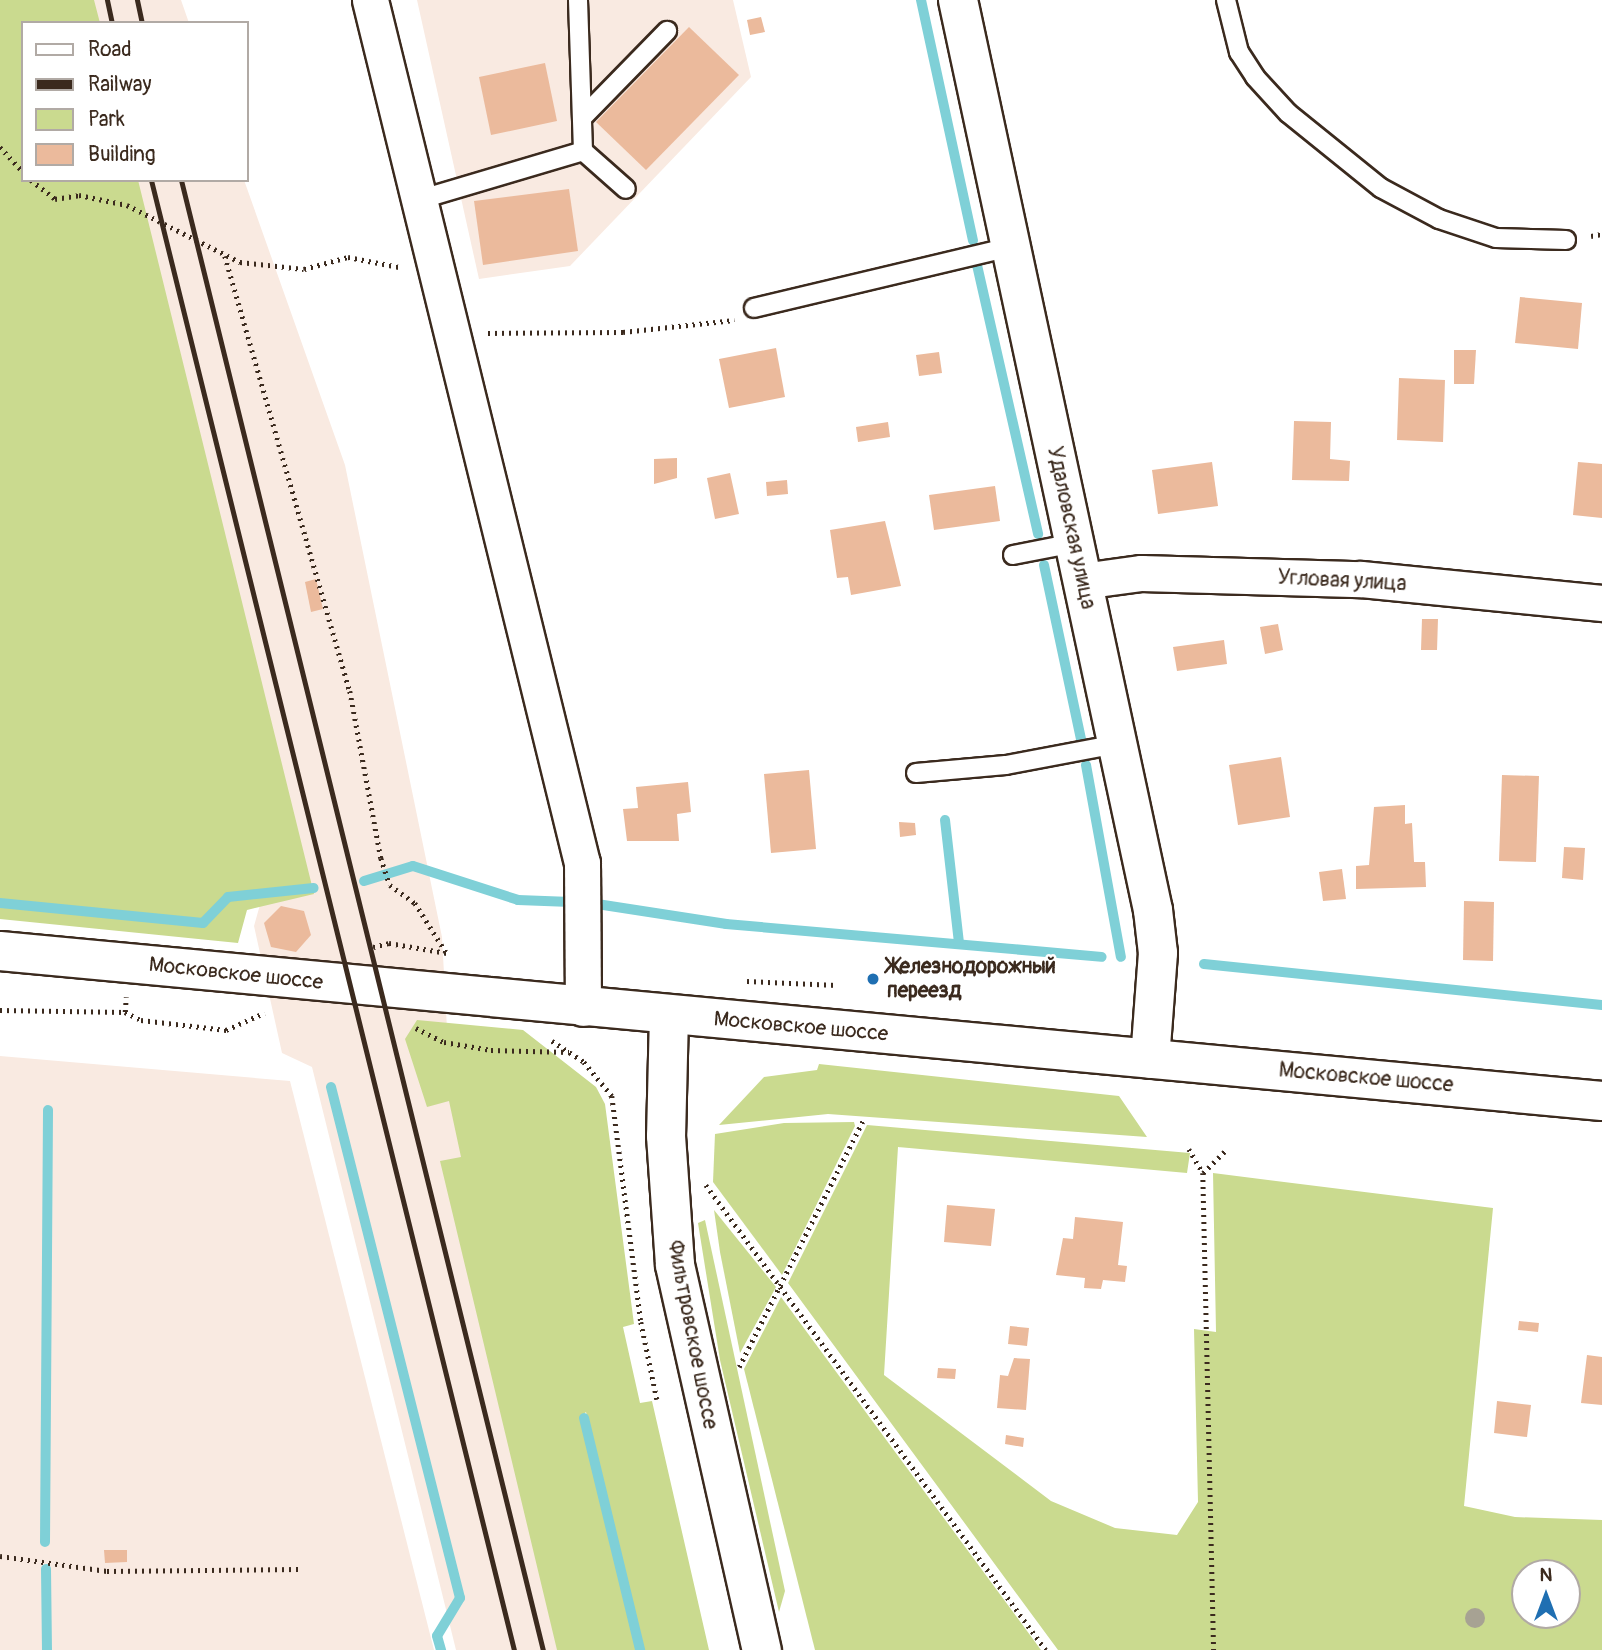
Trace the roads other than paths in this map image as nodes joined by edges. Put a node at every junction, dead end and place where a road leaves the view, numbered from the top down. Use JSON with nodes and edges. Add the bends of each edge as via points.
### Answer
{"nodes":[{"id":1,"x":370,"y":0,"type":"edge"},
{"id":2,"x":579,"y":0,"type":"edge"},
{"id":3,"x":958,"y":0,"type":"edge"},
{"id":4,"x":1226,"y":0,"type":"edge"},
{"id":5,"x":667,"y":31,"type":"dead end"},
{"id":6,"x":582,"y":118,"type":"junction"},
{"id":7,"x":583,"y":151,"type":"junction"},
{"id":8,"x":626,"y":189,"type":"dead end"},
{"id":9,"x":418,"y":200,"type":"junction"},
{"id":10,"x":1566,"y":240,"type":"dead end"},
{"id":11,"x":1011,"y":247,"type":"junction"},
{"id":12,"x":754,"y":308,"type":"road end"},
{"id":13,"x":1074,"y":543,"type":"junction"},
{"id":14,"x":1013,"y":555,"type":"dead end"},
{"id":15,"x":1082,"y":581,"type":"junction"},
{"id":16,"x":1602,"y":603,"type":"edge"},
{"id":17,"x":1117,"y":744,"type":"junction"},
{"id":18,"x":916,"y":773,"type":"dead end"},
{"id":19,"x":0,"y":951,"type":"edge"},
{"id":20,"x":583,"y":1008,"type":"junction"},
{"id":21,"x":669,"y":1015,"type":"junction"},
{"id":22,"x":1150,"y":1059,"type":"junction"},
{"id":23,"x":1602,"y":1101,"type":"edge"},
{"id":24,"x":762,"y":1650,"type":"edge"}],
"edges":[{"from":1,"to":9,"type":"street"},
{"from":2,"to":6,"type":"lane"},
{"from":3,"to":11,"type":"main road","name":"Удаловская улица"},
{"from":4,"to":10,"type":"lane","via":[[1239,52],[1255,77],[1288,113],[1381,188],[1439,219],[1496,238]]},
{"from":5,"to":6,"type":"lane"},
{"from":6,"to":7,"type":"lane"},
{"from":7,"to":8,"type":"lane"},
{"from":7,"to":9,"type":"lane"},
{"from":9,"to":20,"type":"street","via":[[582,863]]},
{"from":11,"to":12,"type":"lane"},
{"from":11,"to":13,"type":"main road","name":"Удаловская улица"},
{"from":13,"to":14,"type":"lane"},
{"from":13,"to":15,"type":"main road","name":"Удаловская улица"},
{"from":15,"to":16,"type":"street","name":"Угловая улица","via":[[1141,573],[1361,579]]},
{"from":15,"to":17,"type":"main road","name":"Удаловская улица"},
{"from":17,"to":18,"type":"lane","via":[[1006,765]]},
{"from":17,"to":22,"type":"main road","name":"Удаловская улица","via":[[1158,953]]},
{"from":19,"to":20,"type":"main road","name":"Московское шоссе"},
{"from":20,"to":21,"type":"main road","name":"Московское шоссе"},
{"from":21,"to":22,"type":"main road","name":"Московское шоссе"},
{"from":21,"to":24,"type":"main road","name":"Фильтровское шоссе","via":[[666,1136],[675,1265]]},
{"from":22,"to":23,"type":"main road","name":"Московское шоссе"}]}
